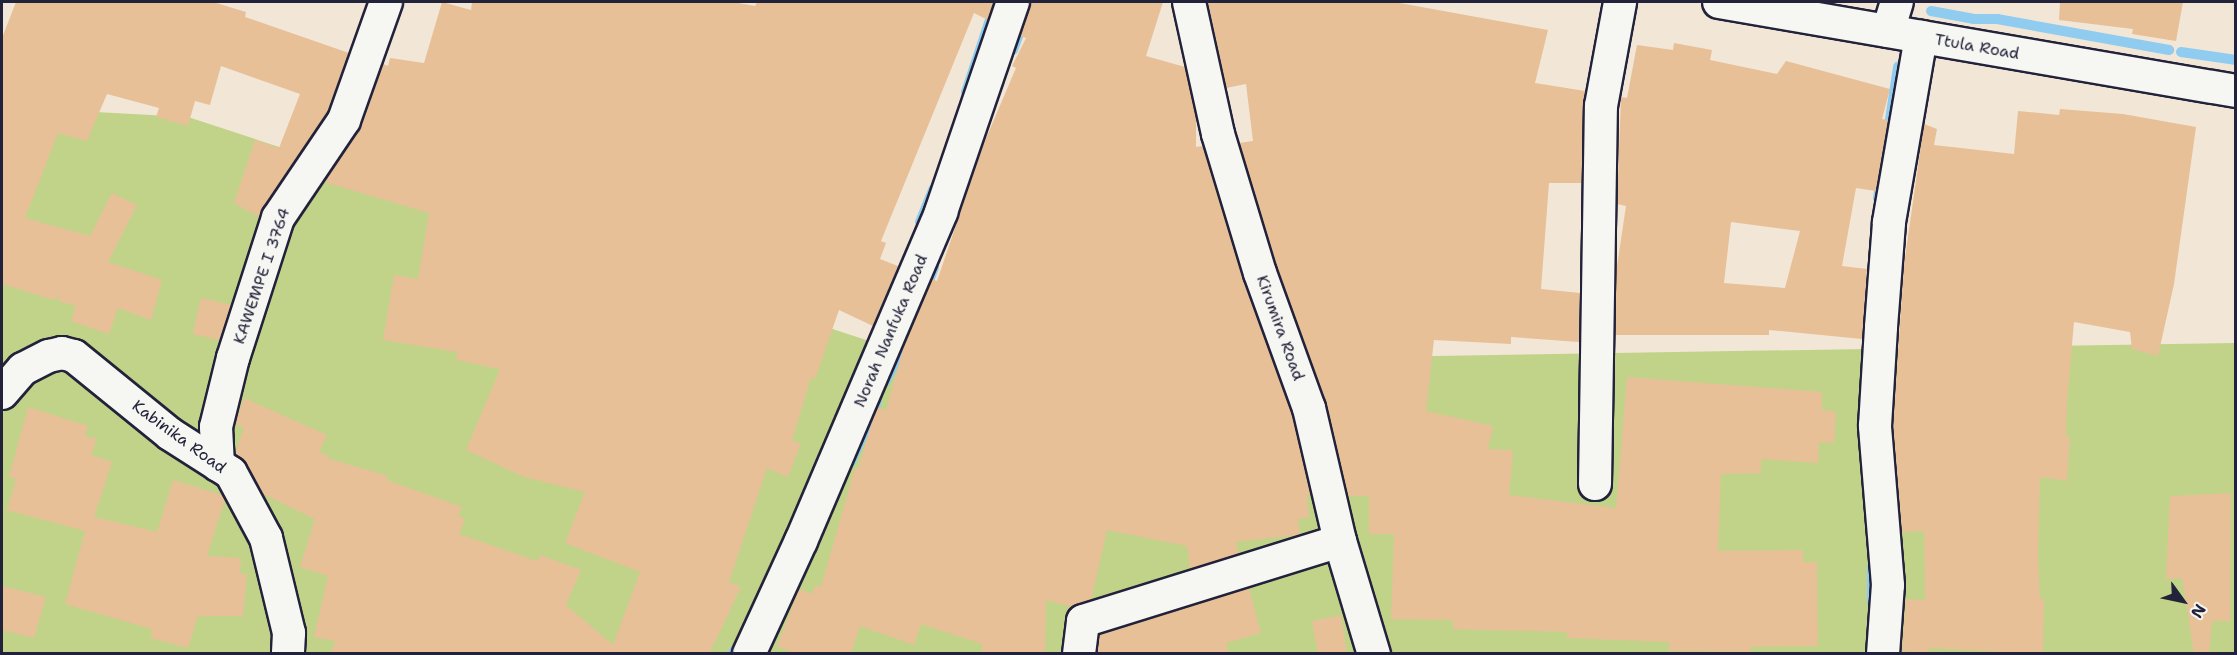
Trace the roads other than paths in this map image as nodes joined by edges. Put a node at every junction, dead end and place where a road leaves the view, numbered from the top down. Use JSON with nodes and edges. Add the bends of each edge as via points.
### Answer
{"nodes":[{"id":1,"x":386,"y":2,"type":"edge"},
{"id":2,"x":1013,"y":2,"type":"edge"},
{"id":3,"x":1189,"y":2,"type":"edge"},
{"id":4,"x":1620,"y":2,"type":"edge"},
{"id":5,"x":1719,"y":2,"type":"edge"},
{"id":6,"x":1897,"y":2,"type":"edge"},
{"id":7,"x":1888,"y":31,"type":"junction"},
{"id":8,"x":1921,"y":37,"type":"junction"},
{"id":9,"x":2235,"y":91,"type":"edge"},
{"id":10,"x":2,"y":393,"type":"edge"},
{"id":11,"x":218,"y":465,"type":"junction"},
{"id":12,"x":1595,"y":484,"type":"dead end"},
{"id":13,"x":1340,"y":541,"type":"junction"},
{"id":14,"x":288,"y":654,"type":"edge"},
{"id":15,"x":749,"y":654,"type":"edge"},
{"id":16,"x":1079,"y":654,"type":"edge"},
{"id":17,"x":1374,"y":654,"type":"edge"},
{"id":18,"x":1883,"y":654,"type":"edge"}],
"edges":[{"from":1,"to":11,"type":"street","name":"KAWEMPE I 3764","via":[[344,120],[278,218],[216,427]]},
{"from":2,"to":15,"type":"street","name":"Norah Nanfuka Road","via":[[941,212]]},
{"from":3,"to":13,"type":"street","name":"Kirumira Road","via":[[1218,134],[1260,273],[1309,408]]},
{"from":4,"to":12,"type":"street","via":[[1601,106]]},
{"from":5,"to":7,"type":"street","name":"Ttula Road"},
{"from":6,"to":7,"type":"street"},
{"from":7,"to":8,"type":"street","name":"Ttula Road"},
{"from":8,"to":9,"type":"street","name":"Ttula Road"},
{"from":8,"to":18,"type":"street","via":[[1889,222],[1881,327],[1875,426],[1888,585]]},
{"from":10,"to":11,"type":"street","name":"Kabinika Road","via":[[23,369],[55,355],[74,356],[170,434]]},
{"from":11,"to":14,"type":"street","name":"Kabinika Road","via":[[231,473],[246,495],[266,538],[290,633]]},
{"from":13,"to":16,"type":"street","via":[[1083,621]]},
{"from":13,"to":17,"type":"street","name":"Kirumira Road"}]}
